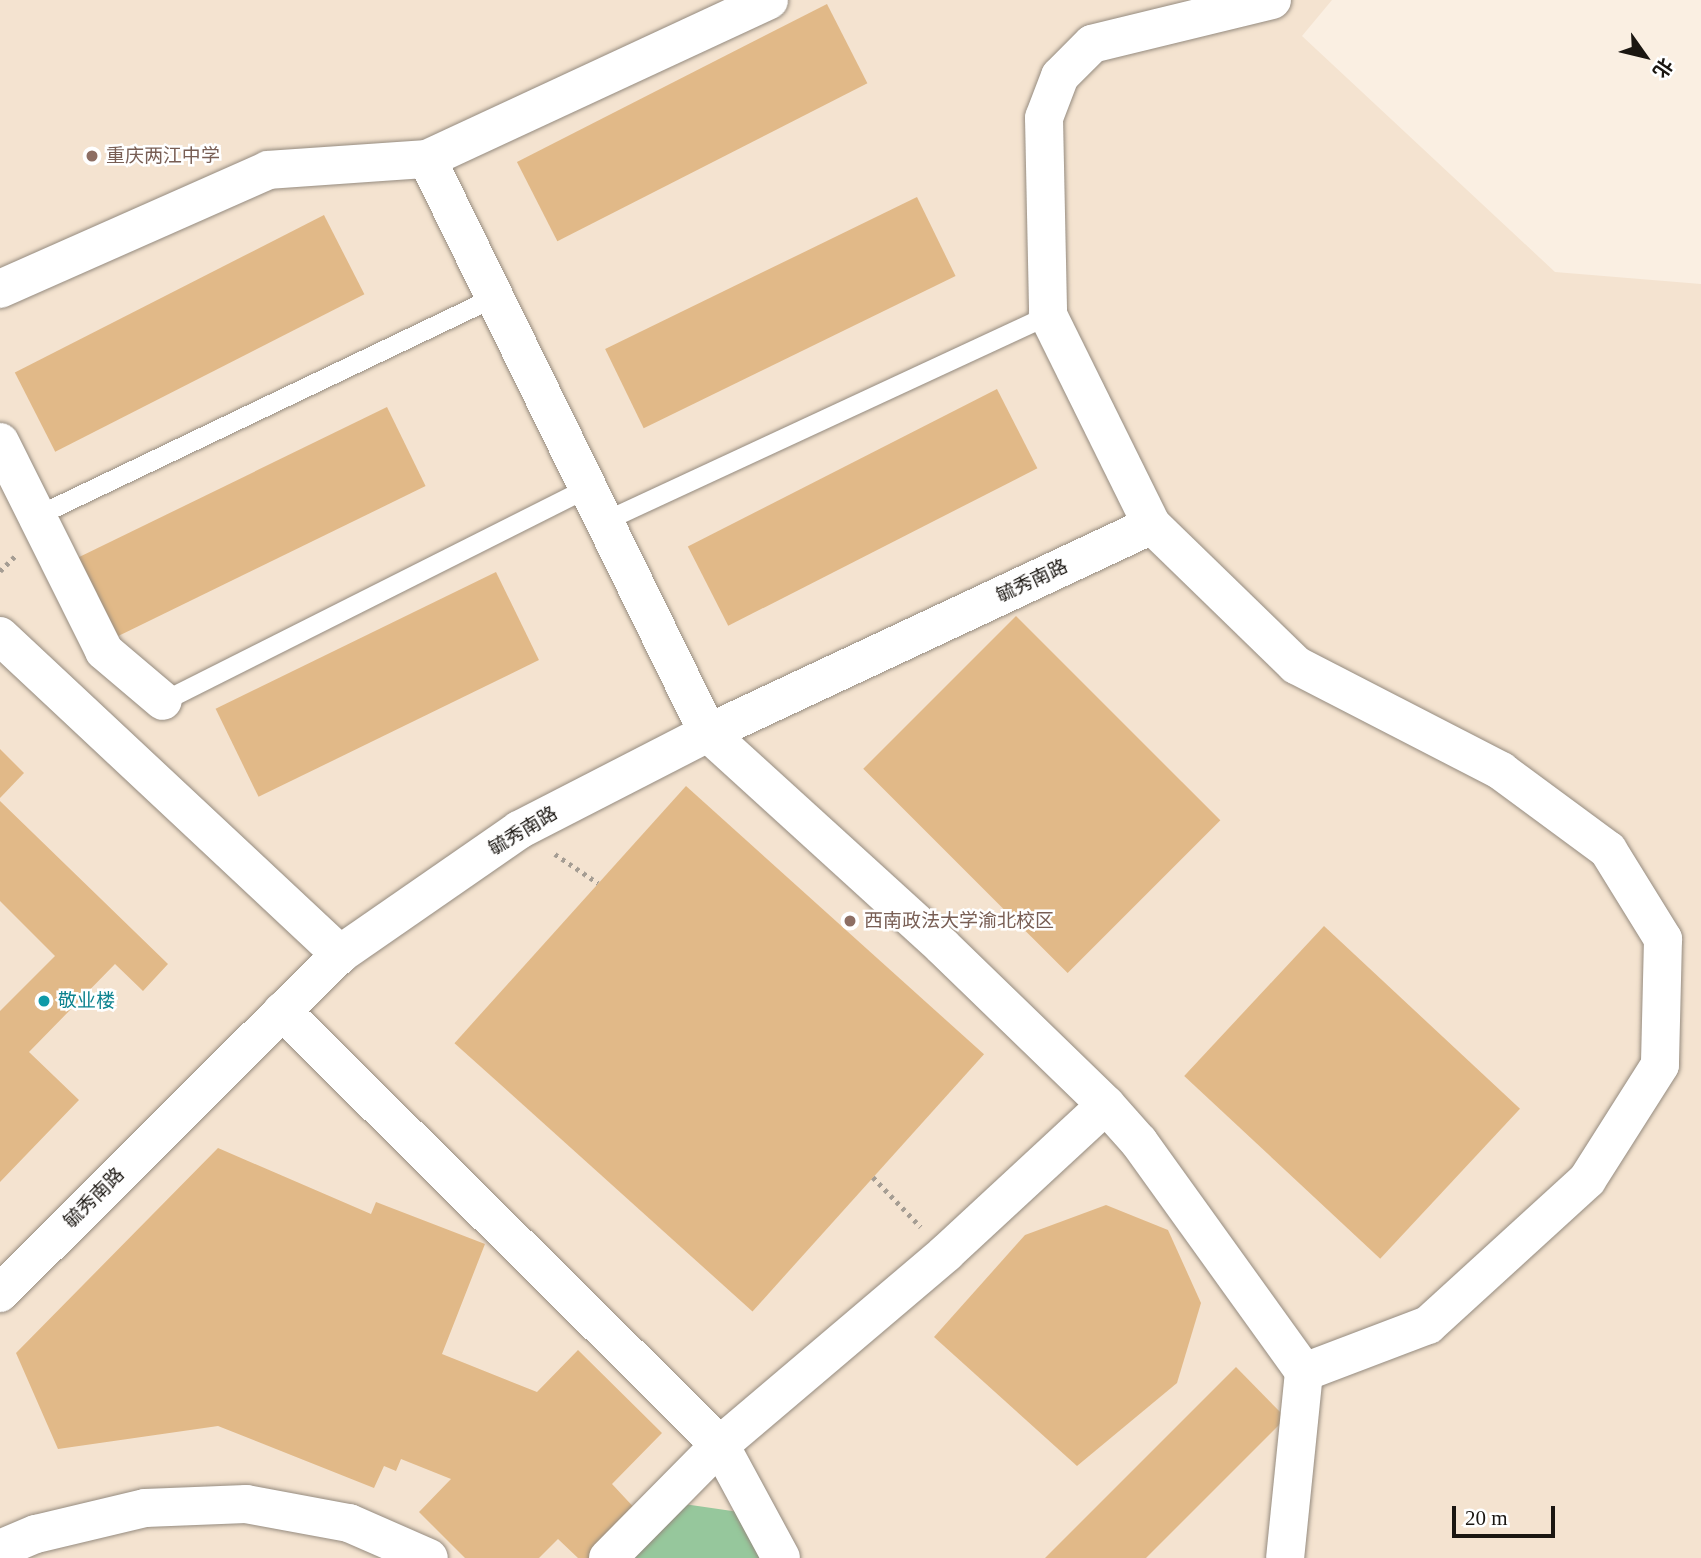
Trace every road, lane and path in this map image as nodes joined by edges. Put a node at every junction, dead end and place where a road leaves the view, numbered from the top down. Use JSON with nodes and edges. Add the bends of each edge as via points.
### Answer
{"nodes":[{"id":1,"x":769,"y":0,"type":"edge"},
{"id":2,"x":1272,"y":0,"type":"edge"},
{"id":3,"x":427,"y":159,"type":"junction"},
{"id":4,"x":0,"y":289,"type":"edge"},
{"id":5,"x":494,"y":297,"type":"junction"},
{"id":6,"x":1048,"y":315,"type":"junction"},
{"id":7,"x":0,"y":442,"type":"edge"},
{"id":8,"x":586,"y":488,"type":"junction"},
{"id":9,"x":36,"y":516,"type":"junction"},
{"id":10,"x":602,"y":522,"type":"junction"},
{"id":11,"x":1152,"y":524,"type":"junction"},
{"id":12,"x":0,"y":636,"type":"edge"},
{"id":13,"x":163,"y":701,"type":"joint"},
{"id":14,"x":708,"y":733,"type":"junction"},
{"id":15,"x":519,"y":830,"type":"junction"},
{"id":16,"x":598,"y":883,"type":"dead end"},
{"id":17,"x":340,"y":954,"type":"junction"},
{"id":18,"x":282,"y":1011,"type":"junction"},
{"id":19,"x":1106,"y":1105,"type":"junction"},
{"id":20,"x":873,"y":1177,"type":"dead end"},
{"id":21,"x":946,"y":1253,"type":"junction"},
{"id":22,"x":0,"y":1293,"type":"edge"},
{"id":23,"x":1304,"y":1372,"type":"junction"},
{"id":24,"x":720,"y":1445,"type":"junction"},
{"id":25,"x":0,"y":1549,"type":"edge"},
{"id":26,"x":429,"y":1558,"type":"edge"},
{"id":27,"x":608,"y":1558,"type":"edge"},
{"id":28,"x":780,"y":1558,"type":"edge"},
{"id":29,"x":1285,"y":1558,"type":"edge"}],
"edges":[{"from":1,"to":3,"type":"street"},
{"from":2,"to":6,"type":"street","via":[[1093,44],[1060,76],[1044,118]]},
{"from":3,"to":4,"type":"street","via":[[268,170]]},
{"from":3,"to":5,"type":"street"},
{"from":5,"to":8,"type":"street"},
{"from":5,"to":9,"type":"lane"},
{"from":6,"to":10,"type":"lane"},
{"from":6,"to":11,"type":"street"},
{"from":7,"to":9,"type":"street"},
{"from":8,"to":10,"type":"street"},
{"from":8,"to":13,"type":"lane"},
{"from":9,"to":13,"type":"street","via":[[104,651]]},
{"from":10,"to":14,"type":"street"},
{"from":11,"to":14,"type":"street","name":"毓秀南路"},
{"from":11,"to":23,"type":"street","via":[[1296,665],[1501,771],[1608,850],[1663,939],[1660,1065],[1587,1180],[1428,1325]]},
{"from":12,"to":17,"type":"street"},
{"from":14,"to":15,"type":"street","name":"毓秀南路"},
{"from":14,"to":19,"type":"street","via":[[942,946]]},
{"from":15,"to":16,"type":"path"},
{"from":15,"to":17,"type":"street","name":"毓秀南路"},
{"from":17,"to":18,"type":"street","name":"毓秀南路"},
{"from":18,"to":22,"type":"street","name":"毓秀南路"},
{"from":18,"to":24,"type":"street"},
{"from":19,"to":21,"type":"street"},
{"from":19,"to":23,"type":"street","via":[[1139,1142]]},
{"from":20,"to":21,"type":"path"},
{"from":21,"to":24,"type":"street"},
{"from":23,"to":29,"type":"street"},
{"from":24,"to":27,"type":"street"},
{"from":24,"to":28,"type":"street"},
{"from":25,"to":26,"type":"street","via":[[36,1534],[145,1508],[246,1504],[349,1523]]}]}
